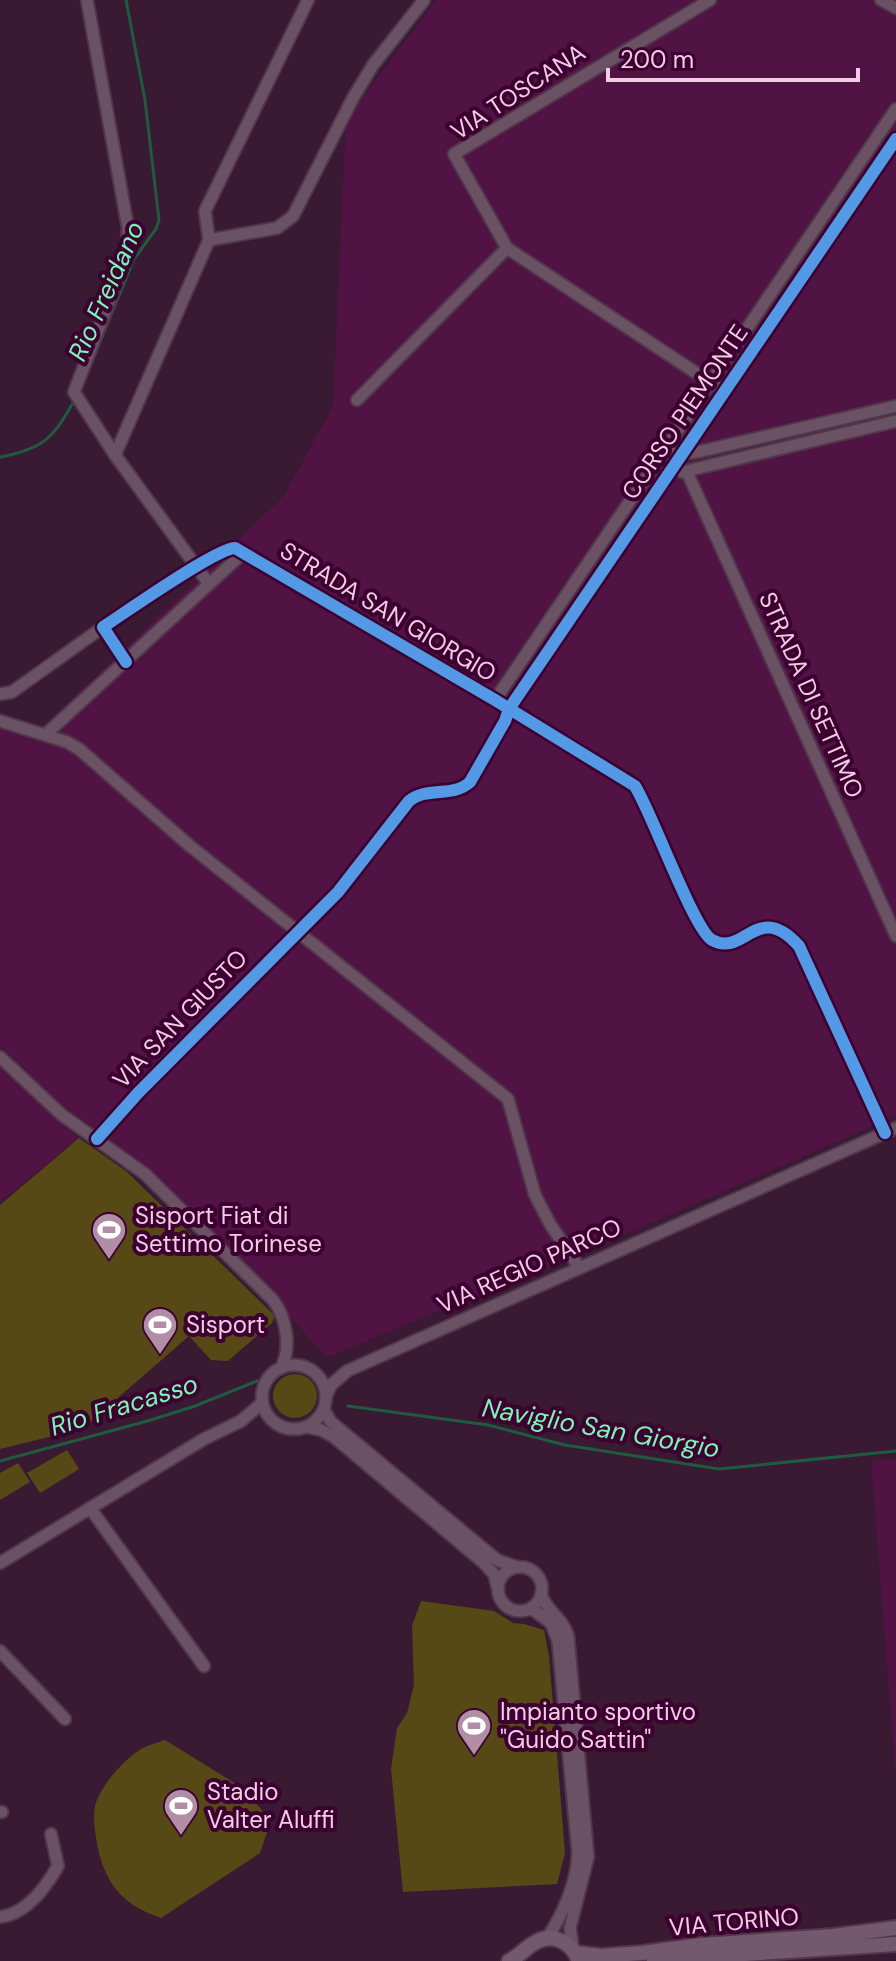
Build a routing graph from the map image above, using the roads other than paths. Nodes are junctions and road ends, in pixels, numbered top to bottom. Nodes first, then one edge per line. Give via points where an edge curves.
1 (87, 0) edge
2 (308, 0) edge
3 (424, 0) edge
4 (710, 0) edge
5 (881, 0) edge
6 (896, 8) edge
7 (896, 109) edge
8 (896, 139) edge
9 (891, 156) edge
10 (859, 162) junction
11 (874, 171) junction
12 (828, 209) junction
13 (843, 218) junction
14 (209, 240) junction
15 (507, 248) junction
16 (710, 383) junction
17 (725, 392) junction
18 (357, 400) dead end
19 (896, 406) edge
20 (896, 421) edge
21 (784, 432) junction
22 (790, 447) junction
23 (663, 453) junction
24 (683, 454) junction
25 (115, 455) junction
26 (654, 465) junction
27 (672, 471) junction
28 (687, 472) junction
29 (244, 552) junction
30 (197, 567) junction
31 (209, 584) junction
32 (546, 624) junction
33 (103, 627) junction
34 (561, 634) junction
35 (126, 662) junction
36 (0, 694) edge
37 (495, 700) junction
38 (509, 709) junction
39 (0, 721) edge
40 (45, 735) junction
41 (298, 931) junction
42 (896, 936) edge
43 (0, 1057) edge
44 (890, 1130) edge
45 (97, 1139) junction
46 (579, 1267) junction
47 (287, 1346) junction
48 (305, 1366) junction
49 (281, 1368) junction
50 (318, 1375) junction
51 (340, 1375) junction
52 (327, 1394) junction
53 (262, 1403) junction
54 (324, 1410) junction
55 (269, 1418) junction
56 (241, 1421) junction
57 (307, 1427) junction
58 (90, 1508) junction
59 (0, 1563) edge
60 (517, 1567) junction
61 (497, 1586) junction
62 (541, 1594) junction
63 (531, 1608) junction
64 (0, 1651) edge
65 (204, 1666) dead end
66 (65, 1719) dead end
67 (51, 1834) dead end
68 (0, 1917) edge
69 (896, 1928) edge
70 (547, 1938) junction
71 (896, 1944) edge
72 (576, 1954) edge
73 (523, 1957) edge
74 (509, 1961) edge
75 (626, 1961) edge

1 - 25 street via 128,228 120,274 74,392
2 - 14 street via 205,211
3 - 14 street via 373,65 293,216 277,228
4 - 15 street, VIA TOSCANA via 454,154
5 - 6 street
7 - 10 street, CORSO PIEMONTE
8 - 9 street, CORSO PIEMONTE
9 - 11 street, CORSO PIEMONTE
10 - 11 street
10 - 12 street, CORSO PIEMONTE
11 - 13 street, CORSO PIEMONTE
12 - 13 street
12 - 16 street, CORSO PIEMONTE
13 - 17 street, CORSO PIEMONTE
14 - 25 street
15 - 16 street, VIA TOSCANA
15 - 18 street
16 - 17 street, VIA TOSCANA
16 - 23 street, CORSO PIEMONTE
17 - 24 street, CORSO PIEMONTE
19 - 21 street
20 - 22 street
21 - 22 street
21 - 24 street
22 - 28 street
23 - 24 street
23 - 26 street, CORSO PIEMONTE
24 - 27 street, CORSO PIEMONTE
25 - 30 street
26 - 27 street
26 - 32 street, CORSO PIEMONTE
27 - 28 street
27 - 34 street, CORSO PIEMONTE
28 - 42 street, STRADA DI SETTIMO
29 - 30 street via 229,548
29 - 31 street
29 - 37 street, STRADA SAN GIORGIO
30 - 31 street
30 - 33 street
31 - 35 street
32 - 34 street
32 - 37 street, CORSO PIEMONTE
33 - 35 street
33 - 36 street via 12,692
34 - 38 street, CORSO PIEMONTE
35 - 40 street
37 - 38 street, STRADA SAN GIORGIO
38 - 41 street, VIA SAN GIUSTO via 470,782 411,798 338,892
38 - 44 street, STRADA SAN GIORGIO via 635,786 713,941 727,943 768,926 784,930 799,946
39 - 40 street
40 - 41 street via 79,749
41 - 45 street, VIA SAN GIUSTO
41 - 46 street via 508,1099 535,1195
43 - 45 street via 62,1115
44 - 46 street, VIA REGIO PARCO
45 - 47 street via 145,1174 273,1300 283,1319
46 - 51 street, VIA REGIO PARCO
47 - 48 street
47 - 49 street
48 - 49 street
48 - 50 street
49 - 53 street via 266,1382
50 - 51 street, VIA REGIO PARCO
50 - 52 street
51 - 52 street
52 - 54 street
53 - 55 street
53 - 56 street
54 - 57 street
54 - 60 street via 331,1422 497,1560
55 - 56 street
55 - 57 street via 287,1429
56 - 58 street
57 - 61 street via 334,1437 492,1570
58 - 59 street
58 - 65 street
60 - 61 street via 504,1573
60 - 62 street via 538,1576
61 - 63 street via 500,1600 510,1610
62 - 63 street
62 - 72 street via 568,1636 588,1857 570,1928
63 - 70 street via 551,1623 558,1641 578,1853 569,1893
64 - 66 street
67 - 68 street via 58,1866 19,1911
69 - 72 main road, VIA TORINO via 642,1953
70 - 72 main road via 562,1941
70 - 73 main road
71 - 75 main road, VIA TORINO
73 - 74 main road

